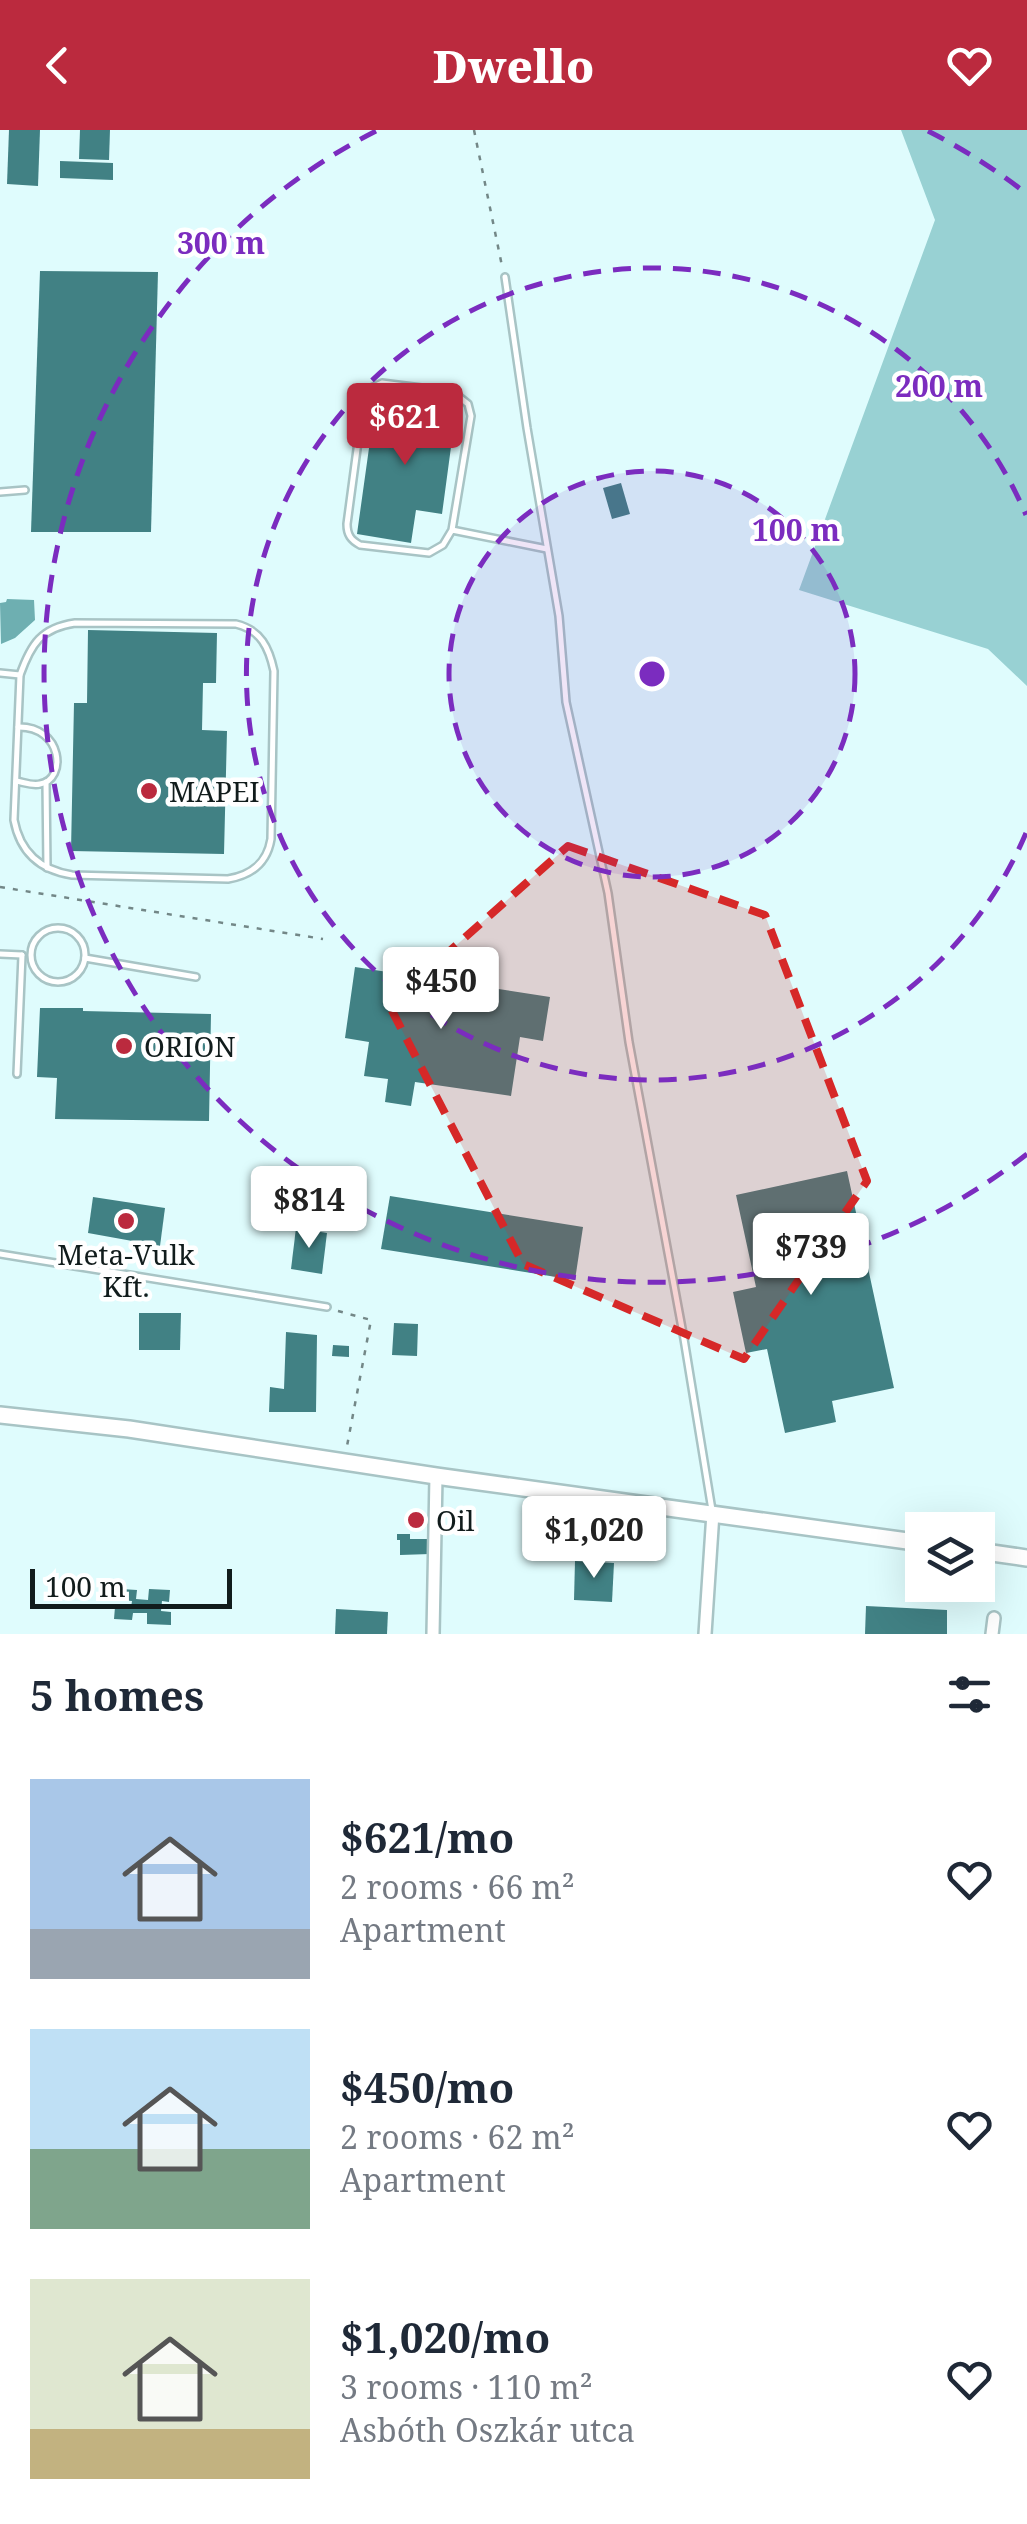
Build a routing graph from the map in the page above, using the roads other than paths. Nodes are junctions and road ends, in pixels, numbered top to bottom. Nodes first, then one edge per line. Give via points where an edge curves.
1 (504, 278) road end
2 (26, 490) dead end
3 (0, 492) edge
4 (452, 530) junction
5 (548, 548) junction
6 (0, 672) edge
7 (20, 675) junction
8 (18, 727) junction
9 (16, 780) junction
10 (46, 782) junction
11 (47, 868) junction
12 (0, 954) edge
13 (22, 956) junction
14 (31, 956) junction
15 (85, 958) junction
16 (196, 978) dead end
17 (17, 1074) dead end
18 (0, 1254) edge
19 (327, 1307) road end
20 (0, 1415) edge
21 (436, 1476) junction
22 (713, 1513) junction
23 (905, 1541) edge
24 (995, 1553) edge
25 (1027, 1558) edge
26 (994, 1618) dead end
27 (433, 1634) edge
28 (705, 1634) edge
29 (992, 1634) edge

1 - 5 lane
2 - 3 lane
4 - 4 lane via 428,552 360,545 349,536 364,397 376,384 454,392 468,404
4 - 5 lane
5 - 22 lane via 566,702 608,894
6 - 7 lane
7 - 8 lane
7 - 11 lane via 45,633 75,623 236,624 264,642 274,671 270,838 258,867 228,879 72,875
8 - 9 lane
8 - 10 lane via 40,731 53,744 56,768
9 - 10 lane
9 - 11 lane via 16,834
10 - 11 lane
12 - 13 lane
13 - 14 lane
13 - 17 lane
14 - 15 lane via 36,972 50,982 75,977
14 - 15 lane via 35,940 57,928 80,938
15 - 16 lane
18 - 19 lane
20 - 21 main road
21 - 22 main road
21 - 27 street
22 - 23 main road
22 - 28 street
24 - 25 main road
26 - 29 street

